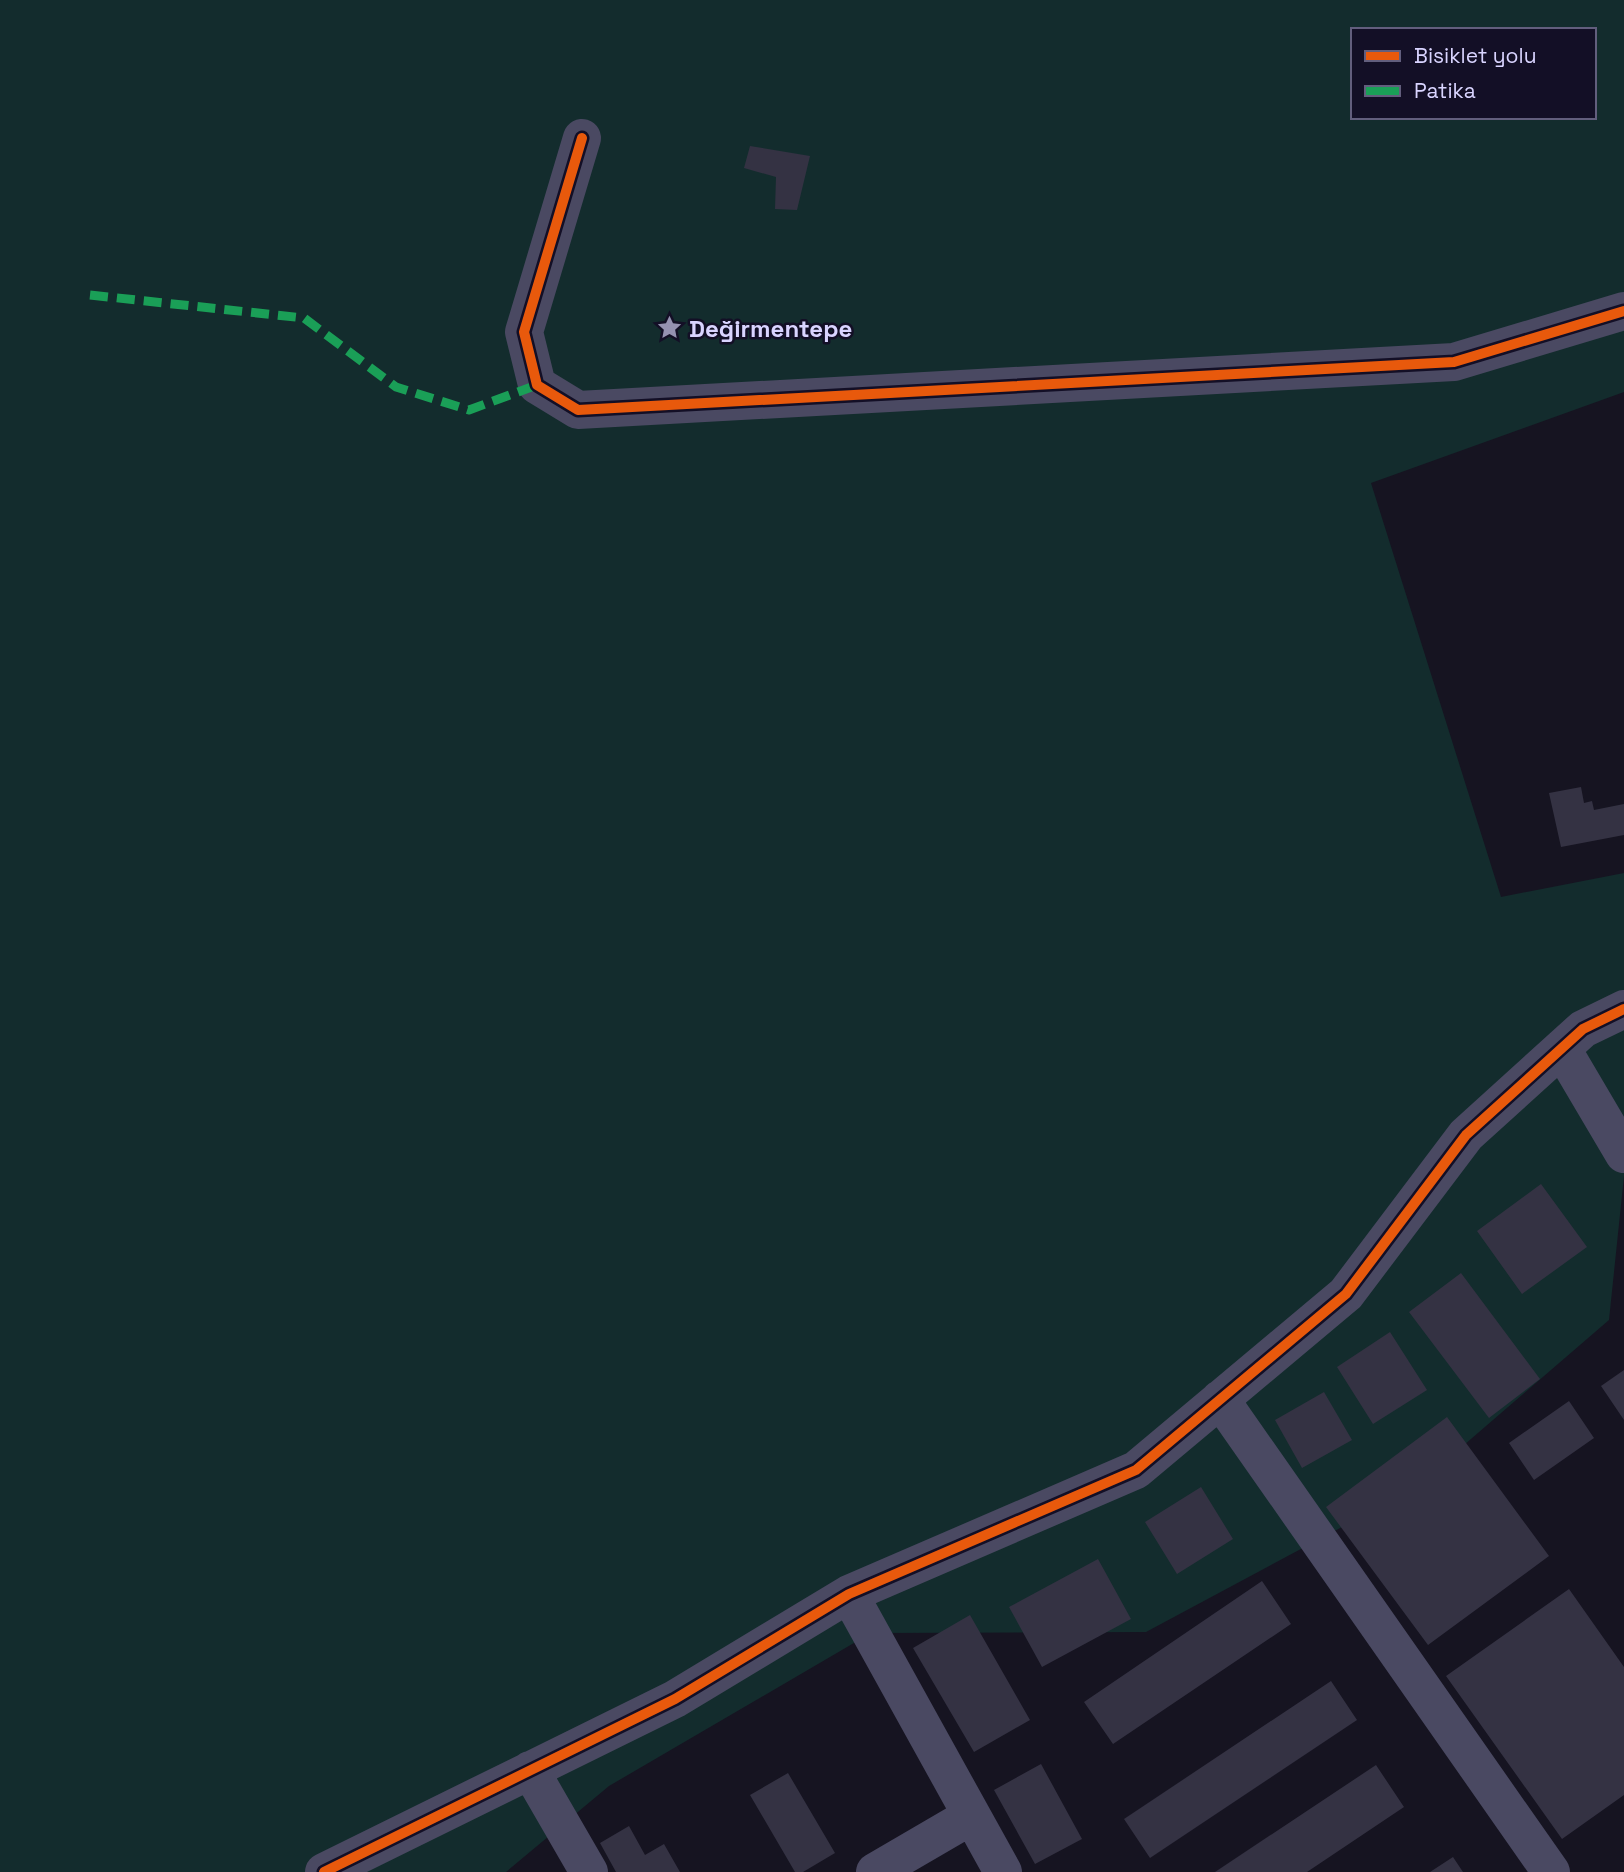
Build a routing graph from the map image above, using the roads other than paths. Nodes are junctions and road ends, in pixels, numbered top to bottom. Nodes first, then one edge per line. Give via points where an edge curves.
1 (582, 138) dead end
2 (1624, 311) edge
3 (1624, 1009) edge
4 (1562, 1049) junction
5 (1624, 1154) edge
6 (1220, 1399) junction
7 (849, 1594) junction
8 (530, 1770) junction
9 (971, 1816) junction
10 (324, 1872) edge
11 (589, 1872) edge
12 (875, 1872) edge
13 (1003, 1872) edge
14 (1551, 1872) edge

1 - 2 street via 524,332 537,385 578,410 1454,362
3 - 4 street via 1583,1029
4 - 5 street
4 - 6 street via 1466,1135 1346,1294
6 - 7 street via 1136,1470
6 - 14 street
7 - 8 street via 675,1699
7 - 9 street
8 - 10 street
8 - 11 street
9 - 12 street
9 - 13 street

